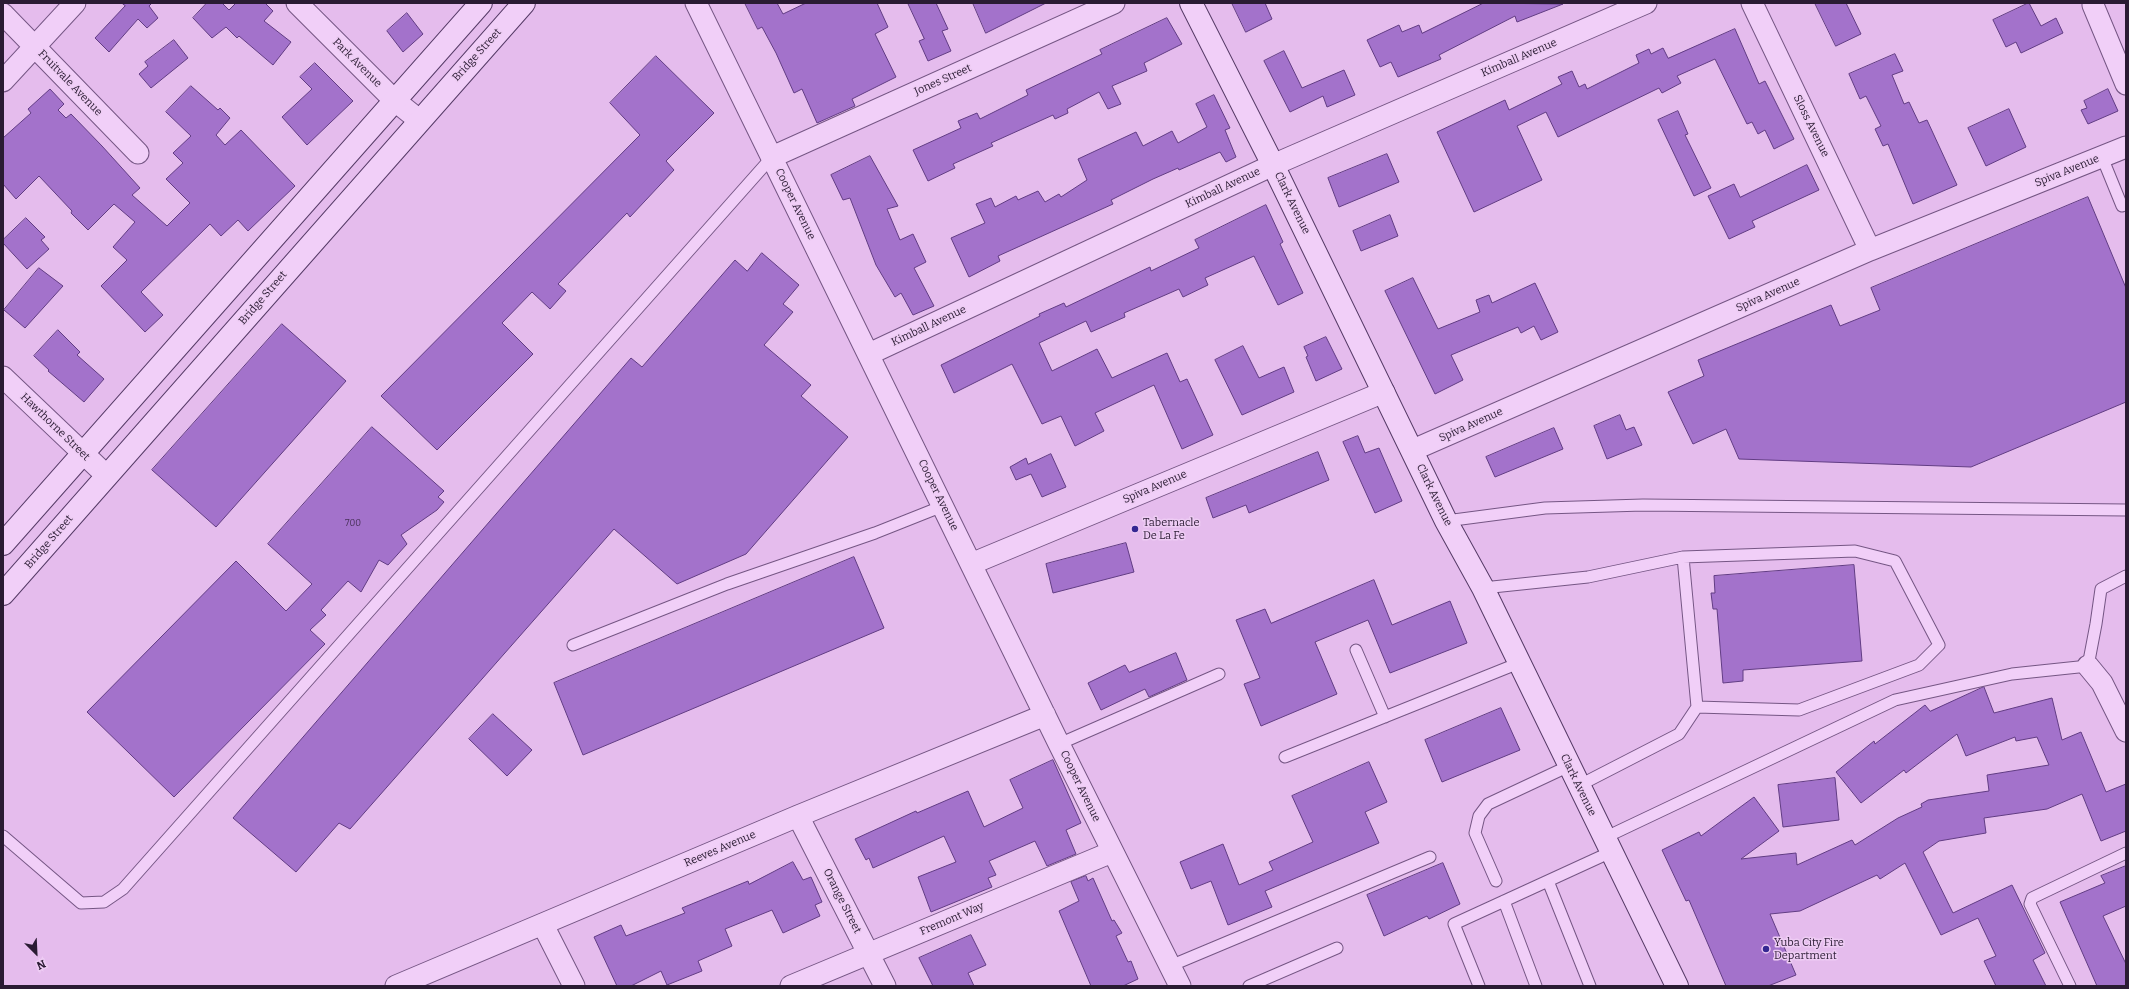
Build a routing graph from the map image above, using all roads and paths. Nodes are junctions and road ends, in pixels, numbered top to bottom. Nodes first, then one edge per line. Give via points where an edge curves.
1 (75, 3) edge
2 (297, 3) edge
3 (481, 3) edge
4 (524, 3) edge
5 (696, 3) edge
6 (1114, 3) edge
7 (1191, 3) edge
8 (1646, 3) edge
9 (1752, 3) edge
10 (2093, 5) dead end
11 (3, 14) edge
12 (35, 47) junction
13 (3, 81) edge
14 (2126, 84) edge
15 (394, 100) junction
16 (419, 120) junction
17 (2126, 147) edge
18 (138, 153) dead end
19 (772, 157) junction
20 (2102, 157) junction
21 (1273, 165) junction
22 (2126, 204) edge
23 (1870, 250) junction
24 (869, 354) junction
25 (3, 377) edge
26 (1384, 392) junction
27 (1413, 450) junction
28 (82, 454) junction
29 (107, 476) junction
30 (943, 506) junction
31 (2126, 510) edge
32 (1446, 521) junction
33 (3, 544) edge
34 (1683, 557) junction
35 (971, 564) junction
36 (2126, 576) edge
37 (1483, 588) junction
38 (3, 594) edge
39 (573, 645) dead end
40 (1356, 650) dead end
41 (1519, 663) junction
42 (2088, 666) junction
43 (1219, 674) dead end
44 (1697, 707) junction
45 (1045, 715) junction
46 (1385, 717) junction
47 (2124, 722) edge
48 (1059, 744) junction
49 (1285, 757) dead end
50 (1568, 766) junction
51 (1578, 786) junction
52 (798, 816) junction
53 (3, 836) edge
54 (1607, 845) junction
55 (1112, 852) junction
56 (2126, 853) edge
57 (1430, 857) dead end
58 (1496, 881) dead end
59 (1548, 881) junction
60 (1504, 901) junction
61 (543, 925) junction
62 (1337, 948) dead end
63 (868, 954) junction
64 (1170, 966) junction
65 (396, 986) edge
66 (574, 986) edge
67 (791, 986) edge
68 (884, 986) edge
69 (1180, 986) edge
70 (1249, 986) edge
71 (1479, 986) edge
72 (1536, 986) edge
73 (1590, 986) edge
74 (1677, 986) edge
75 (2070, 986) edge

1 - 12 street
2 - 15 street, Park Avenue
3 - 15 main road
4 - 16 main road, Bridge Street
5 - 19 street, Cooper Avenue
6 - 19 street, Jones Street
7 - 21 main road, Clark Avenue
8 - 21 street, Kimball Avenue
9 - 23 street, Sloss Avenue
10 - 14 street
11 - 12 street, Fruitvale Avenue
12 - 13 street
12 - 18 street, Fruitvale Avenue
15 - 16 street, Park Avenue
15 - 28 main road
16 - 29 main road, Bridge Street
17 - 20 street, Spiva Avenue
19 - 24 street, Cooper Avenue
19 - 53 lane via 123,889 104,902 81,903
20 - 22 lane via 2122,206
20 - 23 street, Spiva Avenue
21 - 24 street, Kimball Avenue
21 - 26 main road, Clark Avenue
23 - 27 street, Spiva Avenue
24 - 30 street, Cooper Avenue
25 - 28 street, Hawthorne Street
26 - 27 main road, Clark Avenue
26 - 35 street, Spiva Avenue
27 - 32 main road, Clark Avenue
28 - 29 street, Hawthorne Street
28 - 33 main road
29 - 38 main road, Bridge Street
30 - 35 street, Cooper Avenue
30 - 39 lane via 727,584
31 - 32 lane via 1643,505 1546,508
32 - 37 main road, Clark Avenue
34 - 37 lane via 1588,577
34 - 44 lane
34 - 44 lane via 1855,552 1895,561 1939,645 1919,665 1799,710
35 - 45 street, Cooper Avenue
36 - 42 lane via 2101,589
37 - 41 main road, Clark Avenue
40 - 46 lane
41 - 46 lane
41 - 50 main road, Clark Avenue
42 - 47 street via 2102,683
42 - 54 lane via 2012,674 1895,700
43 - 48 lane
44 - 51 lane via 1679,734
45 - 48 street, Cooper Avenue
45 - 52 street, Reeves Avenue
46 - 49 lane
48 - 55 street, Cooper Avenue
50 - 51 main road, Clark Avenue
50 - 58 lane via 1488,804 1479,816 1475,832
51 - 54 main road, Clark Avenue
52 - 61 street, Reeves Avenue
52 - 63 street, Orange Street
54 - 59 lane
54 - 74 main road, Clark Avenue
55 - 63 street, Fremont Way
55 - 64 street, Cooper Avenue
56 - 75 lane via 2030,901
57 - 64 lane
59 - 60 lane
59 - 73 lane
60 - 71 lane via 1454,924
60 - 72 lane
61 - 65 street, Reeves Avenue
61 - 66 street
62 - 70 lane
63 - 67 street, Fremont Way
63 - 68 street, Orange Street
64 - 69 street, Cooper Avenue

